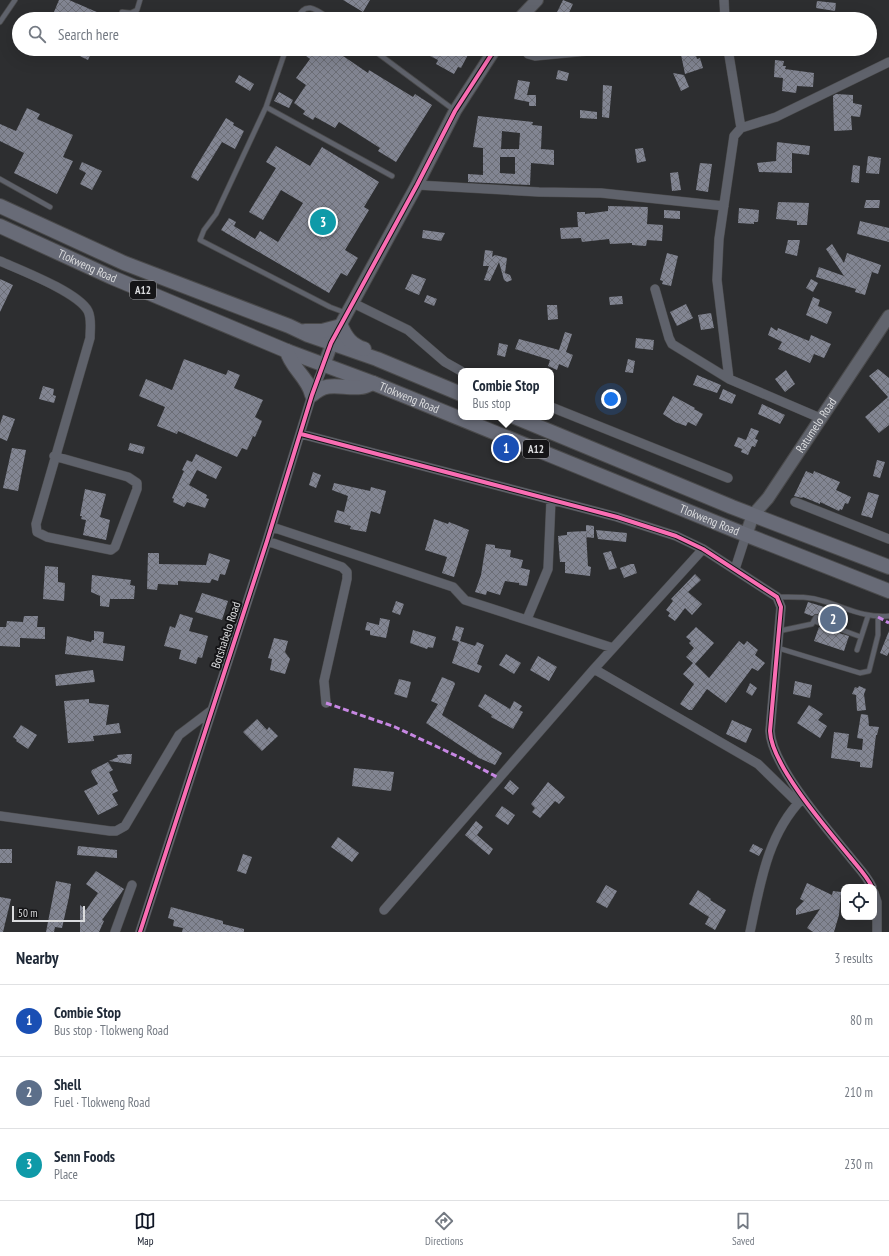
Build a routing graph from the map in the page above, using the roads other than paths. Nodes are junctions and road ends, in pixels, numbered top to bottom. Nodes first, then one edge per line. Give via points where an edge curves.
1 (15, 0) edge
2 (140, 0) edge
3 (537, 0) edge
4 (724, 0) edge
5 (133, 12) edge
6 (299, 12) edge
7 (320, 12) edge
8 (526, 12) edge
9 (725, 12) edge
10 (0, 22) edge
11 (284, 56) edge
12 (381, 56) edge
13 (490, 56) edge
14 (729, 56) edge
15 (889, 62) edge
16 (266, 107) junction
17 (455, 111) junction
18 (741, 128) junction
19 (392, 176) dead end
20 (0, 179) edge
21 (417, 185) junction
22 (0, 206) edge
23 (724, 206) junction
24 (50, 207) dead end
25 (0, 226) edge
26 (0, 260) edge
27 (655, 289) dead end
28 (347, 314) junction
29 (889, 316) edge
30 (289, 326) junction
31 (331, 343) junction
32 (287, 351) junction
33 (377, 359) junction
34 (324, 365) junction
35 (458, 369) edge
36 (729, 379) junction
37 (373, 383) junction
38 (458, 393) edge
39 (312, 395) junction
40 (554, 408) edge
41 (458, 418) edge
42 (820, 418) junction
43 (464, 420) edge
44 (522, 420) edge
45 (301, 434) junction
46 (54, 456) junction
47 (728, 478) dead end
48 (551, 500) junction
49 (795, 502) dead end
50 (753, 515) junction
51 (272, 527) junction
52 (746, 535) junction
53 (889, 539) edge
54 (267, 541) junction
55 (703, 549) junction
56 (889, 568) edge
57 (735, 569) junction
58 (889, 591) edge
59 (777, 596) junction
60 (868, 616) junction
61 (889, 616) edge
62 (878, 617) junction
63 (527, 619) junction
64 (825, 625) dead end
65 (842, 630) dead end
66 (779, 631) junction
67 (861, 637) junction
68 (613, 648) junction
69 (778, 648) junction
70 (857, 650) dead end
71 (594, 669) junction
72 (326, 703) dead end
73 (212, 710) junction
74 (801, 800) junction
75 (0, 816) edge
76 (870, 884) edge
77 (132, 885) dead end
78 (384, 910) dead end
79 (877, 920) edge
80 (115, 932) edge
81 (140, 932) edge
82 (750, 932) edge
83 (877, 932) edge

1 - 10 lane
2 - 5 lane via 137,10
3 - 8 street
4 - 9 street
6 - 7 lane via 306,6
11 - 16 lane
12 - 17 lane
13 - 17 street, Botshabelo Road
14 - 18 street
15 - 18 street via 776,117
16 - 19 lane
16 - 28 lane via 216,214 200,240
17 - 21 street, Botshabelo Road
18 - 23 street via 734,136
20 - 24 lane
21 - 23 street via 600,193
21 - 28 street, Botshabelo Road
22 - 30 main road, Tlokweng Road / A12 via 124,263
23 - 36 street via 717,280
25 - 32 main road, Tlokweng Road / A12 via 111,277
26 - 46 street via 66,292 88,310 90,338
27 - 36 street via 672,344
28 - 30 main road via 308,332
28 - 31 street, Botshabelo Road
28 - 33 main road via 344,333 354,346 368,350
28 - 35 street via 408,330
29 - 42 street, Ratumelo Road
30 - 31 main road, Tlokweng Road / A12
31 - 33 main road, Tlokweng Road / A12
31 - 34 street, Botshabelo Road
32 - 34 main road, Tlokweng Road / A12
32 - 39 main road via 289,360 306,379
33 - 38 main road, Tlokweng Road / A12
34 - 37 main road, Tlokweng Road / A12
34 - 39 street, Botshabelo Road
36 - 42 street
37 - 39 main road via 361,388 325,386
37 - 41 main road, Tlokweng Road / A12
39 - 45 street, Botshabelo Road
40 - 47 street
42 - 50 street, Ratumelo Road via 768,498
43 - 52 main road, Tlokweng Road / A12
44 - 50 main road, Tlokweng Road / A12
45 - 48 street
45 - 51 street, Botshabelo Road
46 - 46 street via 36,524 37,532 47,537 111,550 137,489 137,483 128,477
48 - 55 street via 618,517 676,536
48 - 63 street via 548,569
49 - 53 street
50 - 52 street, Ratumelo Road
50 - 56 main road, Tlokweng Road / A12
51 - 54 street, Botshabelo Road
51 - 63 street via 453,586 465,600
52 - 57 street
52 - 58 main road, Tlokweng Road / A12
54 - 72 street via 342,567 347,572 348,579 324,681
54 - 73 street, Botshabelo Road
55 - 57 street
55 - 68 street
57 - 59 street
59 - 60 lane via 806,597
59 - 66 street via 781,607
60 - 62 lane
60 - 67 lane
61 - 62 lane
62 - 69 lane via 878,635 869,670 860,673
63 - 68 street
64 - 66 lane via 815,619 812,624
65 - 67 lane
66 - 69 street
67 - 70 lane
68 - 71 street
69 - 74 street via 770,737 777,756
71 - 74 street via 758,764
71 - 78 street
73 - 75 street via 179,735 125,826 120,830 110,831
73 - 81 street, Botshabelo Road
74 - 76 street
74 - 82 street via 777,833 762,870
77 - 80 street
79 - 83 street

